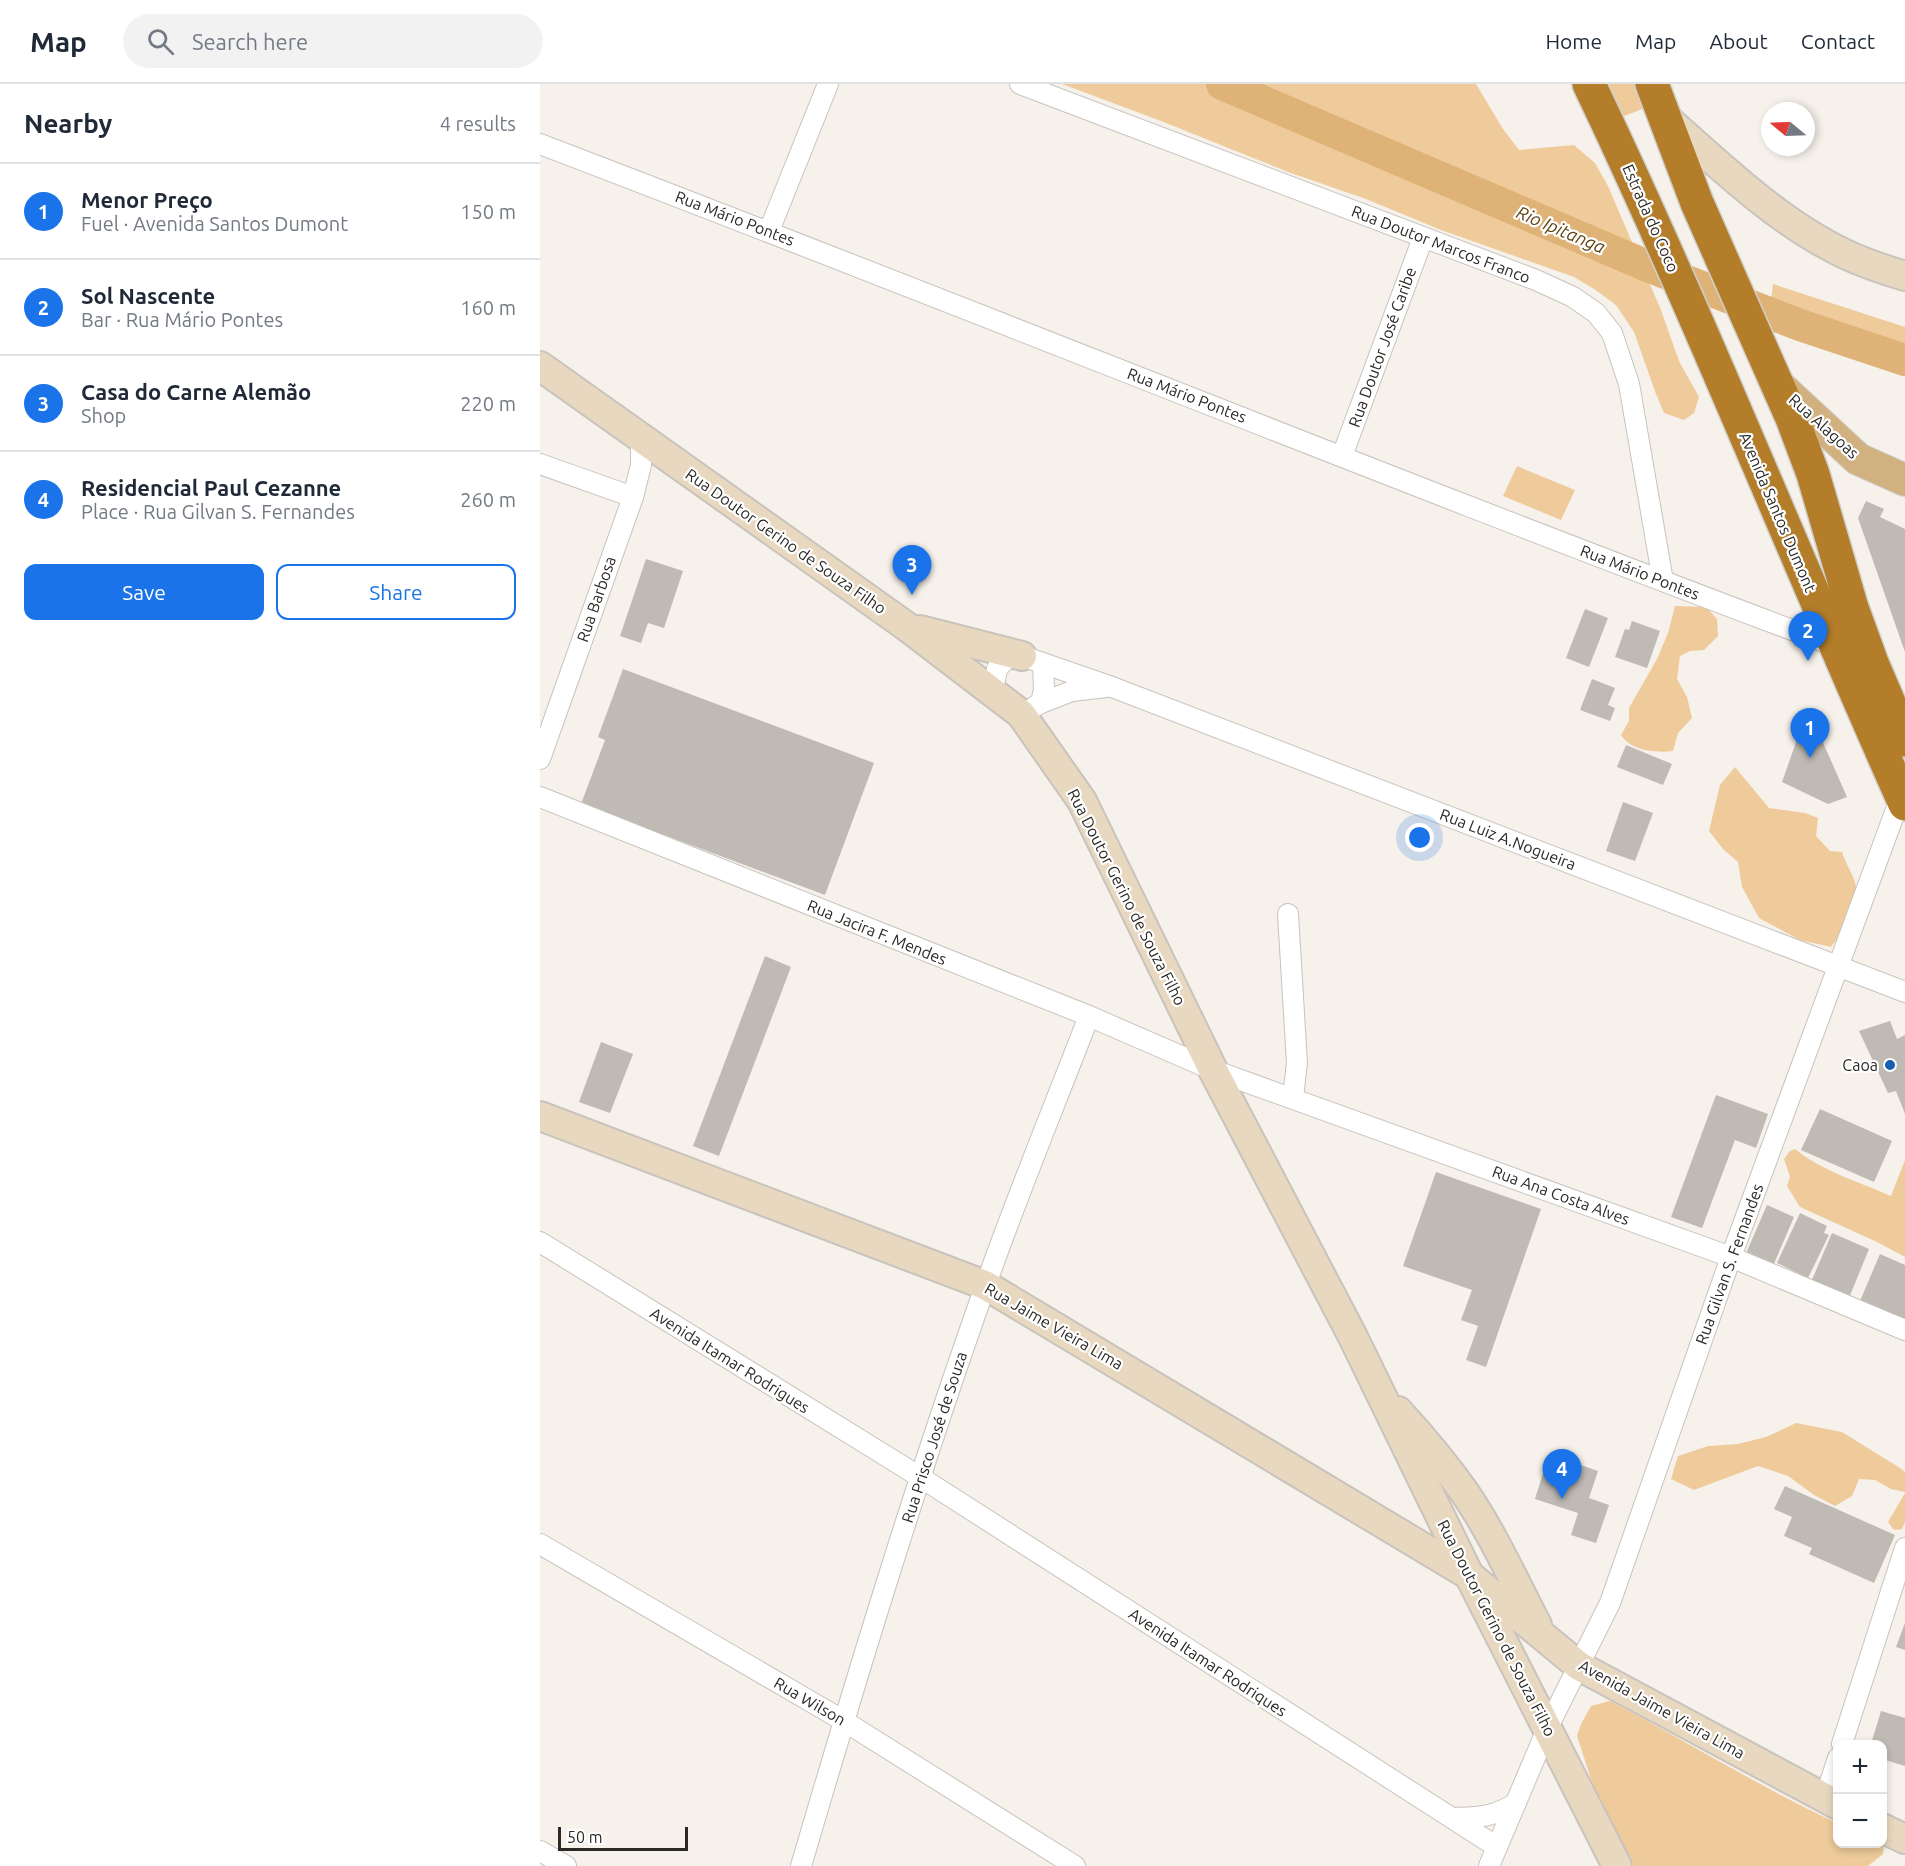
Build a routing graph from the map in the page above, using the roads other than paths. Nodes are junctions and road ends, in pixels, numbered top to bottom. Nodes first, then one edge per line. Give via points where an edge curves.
1 (828, 84) edge
2 (1020, 84) edge
3 (1589, 84) edge
4 (1652, 84) edge
5 (1666, 118) junction
6 (540, 144) edge
7 (769, 231) junction
8 (1423, 238) junction
9 (1905, 276) edge
10 (1709, 352) joint
11 (540, 366) edge
12 (1777, 384) junction
13 (641, 437) junction
14 (1342, 456) junction
15 (540, 464) edge
16 (1905, 480) edge
17 (633, 497) junction
18 (1663, 581) junction
19 (906, 626) junction
20 (1835, 646) junction
21 (1033, 659) junction
22 (1112, 687) junction
23 (993, 691) junction
24 (1031, 709) junction
25 (1905, 740) edge
26 (540, 759) edge
27 (540, 797) edge
28 (1903, 800) edge
29 (1288, 914) dead end
30 (1839, 966) junction
31 (1905, 992) edge
32 (1089, 1016) junction
33 (1213, 1070) junction
34 (1293, 1097) junction
35 (540, 1116) edge
36 (540, 1242) edge
37 (1731, 1257) junction
38 (985, 1285) junction
39 (1905, 1330) edge
40 (1378, 1390) junction
41 (920, 1477) junction
42 (540, 1544) edge
43 (1905, 1548) edge
44 (1469, 1575) junction
45 (1542, 1634) junction
46 (1579, 1666) junction
47 (844, 1721) junction
48 (1548, 1727) junction
49 (1843, 1740) edge
50 (1831, 1802) edge
51 (1515, 1803) junction
52 (1452, 1818) junction
53 (1887, 1830) edge
54 (1905, 1839) edge
55 (1497, 1847) junction
56 (540, 1851) edge
57 (566, 1866) edge
58 (801, 1866) edge
59 (1075, 1866) edge
60 (1488, 1866) edge
61 (1617, 1866) edge

1 - 7 street
2 - 8 street, Rua Doutor Marcos Franco
3 - 10 highway, Estrada do Coco
4 - 5 highway
5 - 9 main road via 1791,222 1844,254
5 - 12 highway, Avenida Santos Dumont via 1698,203
6 - 7 street, Rua Mário Pontes
7 - 14 street, Rua Mário Pontes
8 - 14 street, Rua Doutor José Caribe
8 - 18 street, Rua Doutor Marcos Franco via 1573,297 1596,313 1612,333 1629,384
10 - 20 highway, Avenida Santos Dumont
11 - 13 main road, Rua Doutor Gerino de Souza Filho
12 - 16 main road, Rua Alagoas via 1858,459
12 - 25 highway, Avenida Santos Dumont via 1814,474 1852,608
13 - 17 street, Rua Barbosa via 641,465
13 - 19 main road, Rua Doutor Gerino de Souza Filho
14 - 18 street, Rua Mário Pontes
15 - 17 street
17 - 26 street, Rua Barbosa
18 - 20 street, Rua Mário Pontes
19 - 21 main road
19 - 23 main road, Rua Doutor Gerino de Souza Filho
20 - 28 highway, Avenida Santos Dumont
21 - 22 street, Rua Luiz A.Nogueira
21 - 23 street via 1006,659 997,669
21 - 24 street via 1044,689
22 - 24 street, Rua Luiz A.Nogueira via 1072,691
22 - 30 street, Rua Luiz A.Nogueira
23 - 24 main road, Rua Doutor Gerino de Souza Filho
24 - 33 main road, Rua Doutor Gerino de Souza Filho via 1082,801
27 - 32 street, Rua Jacira F. Mendes
28 - 30 street, Rua Gilvan S. Fernandes
29 - 34 street via 1297,1062
30 - 31 street, Rua Luiz A.Nogueira
30 - 37 street, Rua Gilvan S. Fernandes
32 - 33 street, Rua Jacira F. Mendes
32 - 38 street, Rua Prisco José de Souza
33 - 34 street, Rua Ana Costa Alves
33 - 40 main road, Rua Doutor Gerino de Souza Filho
34 - 37 street, Rua Ana Costa Alves
35 - 38 main road, Rua Jaime Vieira Lima
36 - 41 street, Avenida Itamar Rodrigues
37 - 39 street, Rua Ana Costa Alves
37 - 46 street, Rua Gilvan S. Fernandes via 1610,1603
38 - 41 street, Rua Prisco José de Souza
38 - 44 main road, Rua Jaime Vieira Lima
40 - 44 main road, Rua Doutor Gerino de Souza Filho
40 - 45 main road, Rua Doutor Gerino de Souza Filho via 1432,1448 1466,1495
41 - 47 street, Rua Prisco José de Souza
41 - 52 street, Avenida Itamar Rodriques
42 - 47 street, Rua Wilson
43 - 49 street
44 - 45 main road, Avenida Jaime Vieira Lima
44 - 48 main road, Rua Doutor Gerino de Souza Filho
45 - 46 main road, Avenida Jaime Vieira Lima
46 - 48 street, Rua Gilvan S. Fernandes
46 - 50 main road, Avenida Jaime Vieira Lima
47 - 58 street, Rua Prisco José de Souza
47 - 59 street, Rua Wilson
48 - 51 street, Rua Gilvan S. Fernandes
48 - 61 main road, Rua Doutor Gerino de Souza Filho
51 - 52 street via 1500,1813 1481,1818
51 - 55 street, Rua Gilvan S. Fernandes
52 - 55 street, Avenida Itamar Rodriques
53 - 54 main road
55 - 60 street, Rua Gilvan S. Fernandes
56 - 57 street

